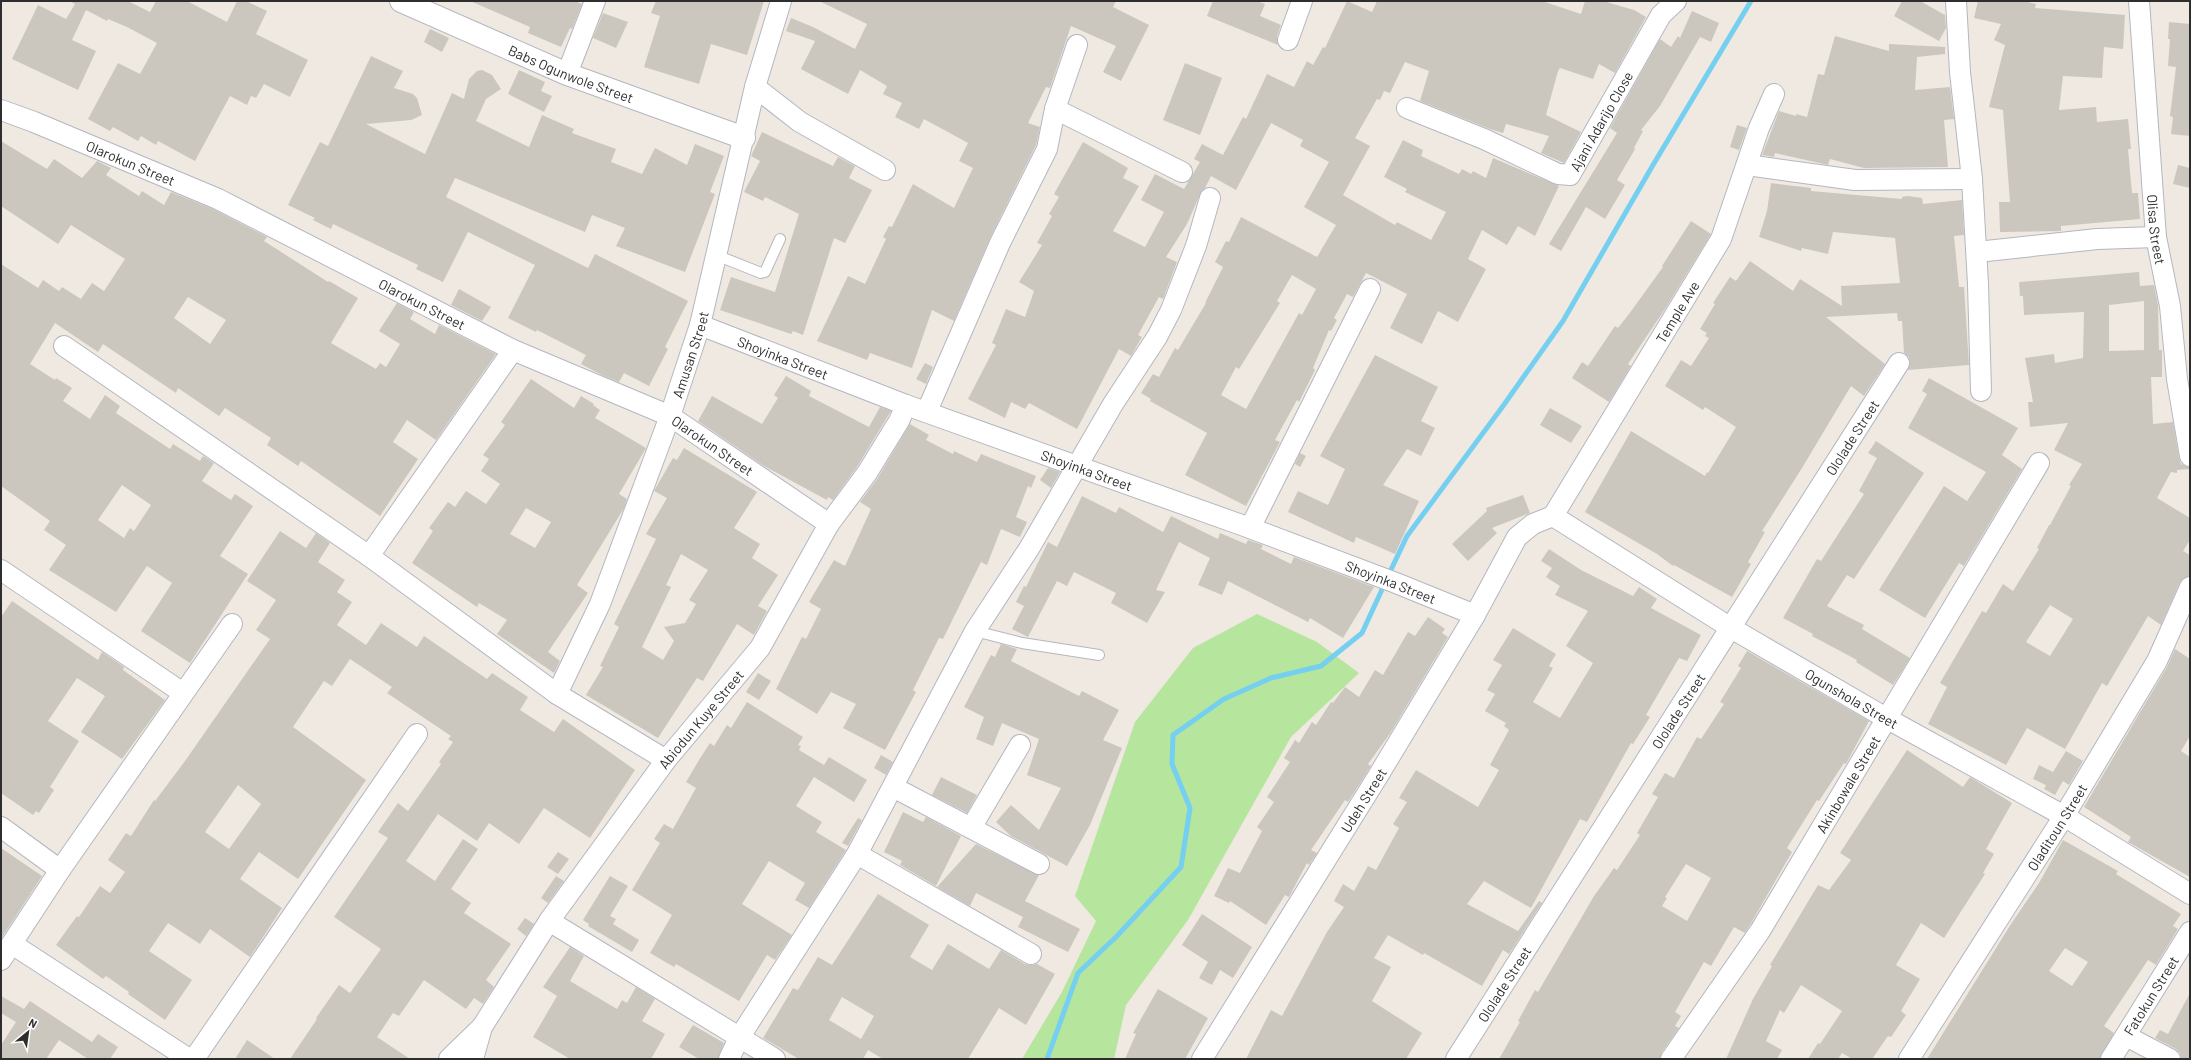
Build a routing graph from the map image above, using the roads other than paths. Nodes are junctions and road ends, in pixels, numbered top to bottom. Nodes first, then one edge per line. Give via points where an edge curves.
1 (401, 1) edge
2 (596, 1) edge
3 (781, 1) edge
4 (1302, 1) edge
5 (1956, 1) edge
6 (2139, 1) edge
7 (1671, 2) edge
8 (1288, 40) dead end
9 (1077, 45) dead end
10 (567, 74) junction
11 (755, 87) junction
12 (1774, 94) dead end
13 (1407, 108) dead end
14 (1055, 109) junction
15 (1, 110) edge
16 (744, 138) junction
17 (1747, 165) junction
18 (885, 170) dead end
19 (1182, 172) dead end
20 (1972, 179) junction
21 (1210, 198) dead end
22 (2156, 237) junction
23 (780, 239) dead end
24 (1977, 252) junction
25 (716, 255) junction
26 (1370, 289) dead end
27 (700, 325) junction
28 (64, 346) dead end
29 (513, 350) junction
30 (1899, 363) dead end
31 (2183, 379) edge
32 (1981, 391) dead end
33 (906, 404) junction
34 (927, 411) junction
35 (670, 416) junction
36 (2190, 456) edge
37 (2039, 463) dead end
38 (1077, 467) junction
39 (1553, 516) junction
40 (829, 524) junction
41 (1250, 528) junction
42 (369, 556) junction
43 (1, 570) edge
44 (2190, 587) edge
45 (1474, 615) junction
46 (232, 624) dead end
47 (1731, 628) junction
48 (975, 631) junction
49 (1100, 654) dead end
50 (183, 693) junction
51 (557, 694) junction
52 (1886, 718) junction
53 (417, 734) dead end
54 (1020, 745) dead end
55 (666, 760) junction
56 (893, 787) junction
57 (2064, 816) junction
58 (1, 827) edge
59 (971, 828) junction
60 (857, 854) junction
61 (1039, 864) dead end
62 (60, 870) junction
63 (2190, 894) edge
64 (550, 921) junction
65 (2190, 932) edge
66 (7, 952) edge
67 (1031, 954) dead end
68 (482, 1026) junction
69 (2126, 1036) junction
70 (740, 1038) junction
71 (456, 1057) edge
72 (189, 1059) edge
73 (194, 1059) edge
74 (473, 1059) edge
75 (728, 1059) edge
76 (775, 1059) edge
77 (1202, 1059) edge
78 (1456, 1059) edge
79 (1671, 1059) edge
80 (1909, 1059) edge
81 (2111, 1059) edge
82 (2170, 1059) edge

1 - 10 street, Babs Ogunwole Street
2 - 10 street
3 - 11 street, Amusan Street
4 - 8 street
5 - 20 street via 1960,72
6 - 22 street, Olisa Street
7 - 13 street, Ajani Adarijo Close via 1661,15 1570,174 1558,174 1484,139
9 - 14 street
10 - 16 street, Babs Ogunwole Street
11 - 16 street, Amusan Street
11 - 18 street via 800,122
12 - 17 street, Temple Ave
14 - 19 street
14 - 34 street via 1047,149 1000,243
15 - 29 street, Olarokun Street via 218,199
16 - 25 street, Amusan Street
17 - 20 street via 1855,180
17 - 39 street, Temple Ave via 1722,238
20 - 24 street
21 - 38 street via 1196,246 1172,310
22 - 24 street via 2097,239
22 - 31 street, Olisa Street
23 - 25 lane via 768,268 761,273
24 - 32 street
25 - 27 street, Amusan Street
26 - 41 street
27 - 33 street, Shoyinka Street
27 - 35 street, Amusan Street
28 - 42 street
29 - 35 street, Olarokun Street
29 - 42 street
30 - 47 street, Ololade Street
31 - 36 street, Olisa Street
33 - 34 street, Shoyinka Street
33 - 40 street, Abiodun Kuye Street via 899,421 867,473
34 - 38 street, Shoyinka Street
35 - 40 street, Olarokun Street
35 - 51 street, Amusan Street via 600,604
37 - 52 street, Akinbowale Street
38 - 41 street, Shoyinka Street
38 - 48 street via 1030,547
39 - 45 street, Udeh Street via 1533,524 1517,537
39 - 47 street, Ogunshola Street
40 - 55 street, Abiodun Kuye Street via 760,648
41 - 45 street, Shoyinka Street via 1396,582
42 - 51 street
43 - 50 street
44 - 57 street, Oladitoun Street via 2156,661
45 - 77 street, Udeh Street via 1378,776
46 - 50 street
47 - 52 street, Ogunshola Street
47 - 78 street, Ololade Street
48 - 49 lane via 1022,643
48 - 56 street
50 - 62 street
51 - 55 street
52 - 57 street, Ogunshola Street
52 - 79 street, Akinbowale Street via 1760,931
53 - 73 street
54 - 59 street
55 - 64 street, Abiodun Kuye Street
56 - 59 street
56 - 60 street
57 - 63 street, Ogunshola Street
57 - 80 street, Oladitoun Street
58 - 62 street
59 - 61 street
60 - 67 street
60 - 70 street
62 - 66 street
64 - 68 street, Abiodun Kuye Street
64 - 70 street
65 - 69 street, Fatokun Street
66 - 72 street
68 - 71 street, Abiodun Kuye Street
68 - 74 street, Abiodun Kuye Street
69 - 81 street, Fatokun Street
69 - 82 street
70 - 75 street
70 - 76 street

